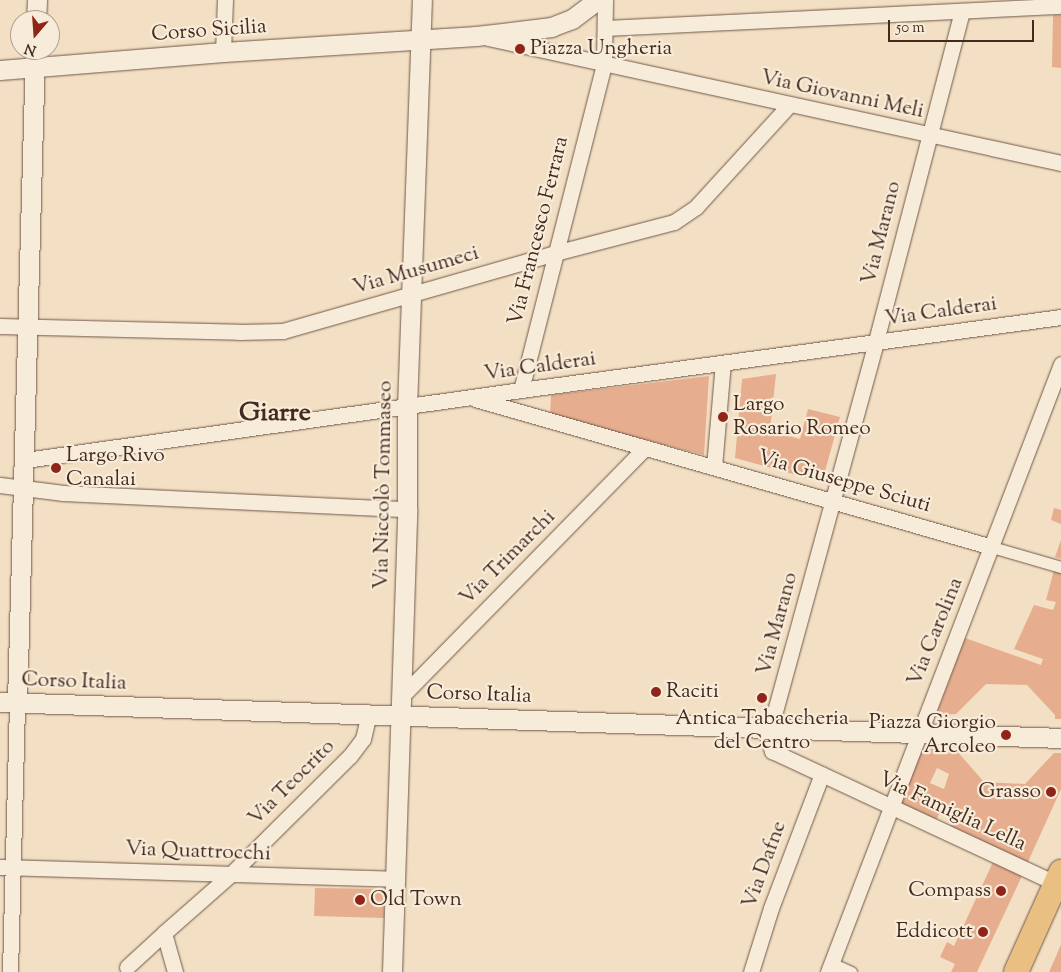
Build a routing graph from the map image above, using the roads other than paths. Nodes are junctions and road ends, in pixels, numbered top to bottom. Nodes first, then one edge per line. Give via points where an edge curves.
1 (225, 0) edge
2 (422, 0) edge
3 (597, 0) edge
4 (605, 0) edge
5 (1061, 6) edge
6 (962, 11) junction
7 (605, 28) junction
8 (476, 36) junction
9 (421, 40) junction
10 (223, 52) junction
11 (60, 58) edge
12 (32, 60) edge
13 (35, 60) edge
14 (609, 65) junction
15 (0, 70) edge
16 (789, 105) junction
17 (929, 136) junction
18 (1061, 163) edge
19 (555, 253) junction
20 (412, 295) junction
21 (1061, 317) edge
22 (0, 326) edge
23 (29, 327) junction
24 (876, 342) junction
25 (723, 363) junction
26 (1061, 364) edge
27 (520, 390) junction
28 (471, 398) junction
29 (408, 408) junction
30 (645, 448) junction
31 (24, 460) junction
32 (714, 468) junction
33 (0, 485) edge
34 (23, 486) junction
35 (832, 500) junction
36 (407, 509) junction
37 (992, 547) junction
38 (1061, 567) edge
39 (8, 702) edge
40 (400, 706) junction
41 (369, 713) junction
42 (773, 726) junction
43 (919, 732) junction
44 (1058, 738) edge
45 (822, 774) junction
46 (891, 808) junction
47 (6, 867) edge
48 (230, 875) junction
49 (395, 879) junction
50 (1059, 881) edge
51 (164, 933) junction
52 (829, 968) edge
53 (125, 970) edge
54 (10, 972) edge
55 (175, 972) edge
56 (392, 972) edge
57 (751, 972) edge
58 (851, 972) edge
59 (1016, 972) edge

1 - 10 street
2 - 9 street, Via Niccolò Tommaseo
3 - 8 street, Corso Sicilia via 572,19 551,27
4 - 7 street, Via Francesco Ferrara
5 - 6 street
6 - 7 street
6 - 17 street, Via Marano
7 - 14 street, Via Francesco Ferrara
8 - 9 street, Corso Sicilia
8 - 14 street, Via Giovanni Meli
9 - 10 street, Corso Sicilia
9 - 20 street, Via Niccolò Tommaseo
10 - 11 street, Corso Sicilia
12 - 15 street, Corso Sicilia
13 - 23 street
14 - 16 street, Via Giovanni Meli
14 - 19 street, Via Francesco Ferrara via 600,84
16 - 17 street, Via Giovanni Meli
16 - 19 street, Via Musumeci via 696,207 674,222
17 - 18 street, Via Giovanni Meli
17 - 24 street, Via Marano
19 - 20 street, Via Musumeci
19 - 27 street, Via Francesco Ferrara
20 - 23 street, Via Musumeci via 283,331
20 - 29 street, Via Niccolò Tommaseo
21 - 24 street, Via Calderai
22 - 23 street, Via Musumeci
23 - 31 street
24 - 25 street, Via Calderai
24 - 35 street, Via Marano
25 - 27 street, Via Calderai
25 - 32 street
26 - 37 street, Via Carolina
27 - 28 street, Via Calderai
28 - 29 street, Via Calderai
28 - 30 street, Via Giuseppe Sciuti
29 - 31 street, Via Calderai
29 - 36 street, Via Niccolò Tommaseo
30 - 32 street, Via Giuseppe Sciuti
30 - 40 street, Via Trimarchi
31 - 34 street
32 - 35 street, Via Giuseppe Sciuti
33 - 34 street
34 - 36 street via 63,493
34 - 39 street
35 - 37 street, Via Giuseppe Sciuti
35 - 42 street, Via Marano
36 - 40 street, Via Niccolò Tommaseo
37 - 38 street, Via Giuseppe Sciuti
37 - 43 street, Via Carolina
39 - 41 street, Corso Italia
39 - 47 street
40 - 41 street, Corso Italia
40 - 42 street, Corso Italia
40 - 49 street, Via Niccolò Tommaseo
41 - 48 street, Via Teocrito via 363,739 350,756
42 - 43 street, Corso Italia
42 - 45 street, Via Famiglia Lella via 768,738 772,750
43 - 44 street, Corso Italia
43 - 46 street, Via Carolina
45 - 46 street, Via Famiglia Lella
45 - 57 street, Via Dafne via 771,908
46 - 50 street, Via Famiglia Lella
46 - 52 street, Via Carolina
47 - 48 street, Via Quattrocchi
47 - 54 street
48 - 49 street, Via Quattrocchi
48 - 51 street, Via Teocrito
49 - 56 street, Via Niccolò Tommaseo
50 - 59 main road
51 - 53 street, Via Teocrito
51 - 55 street
52 - 58 street

